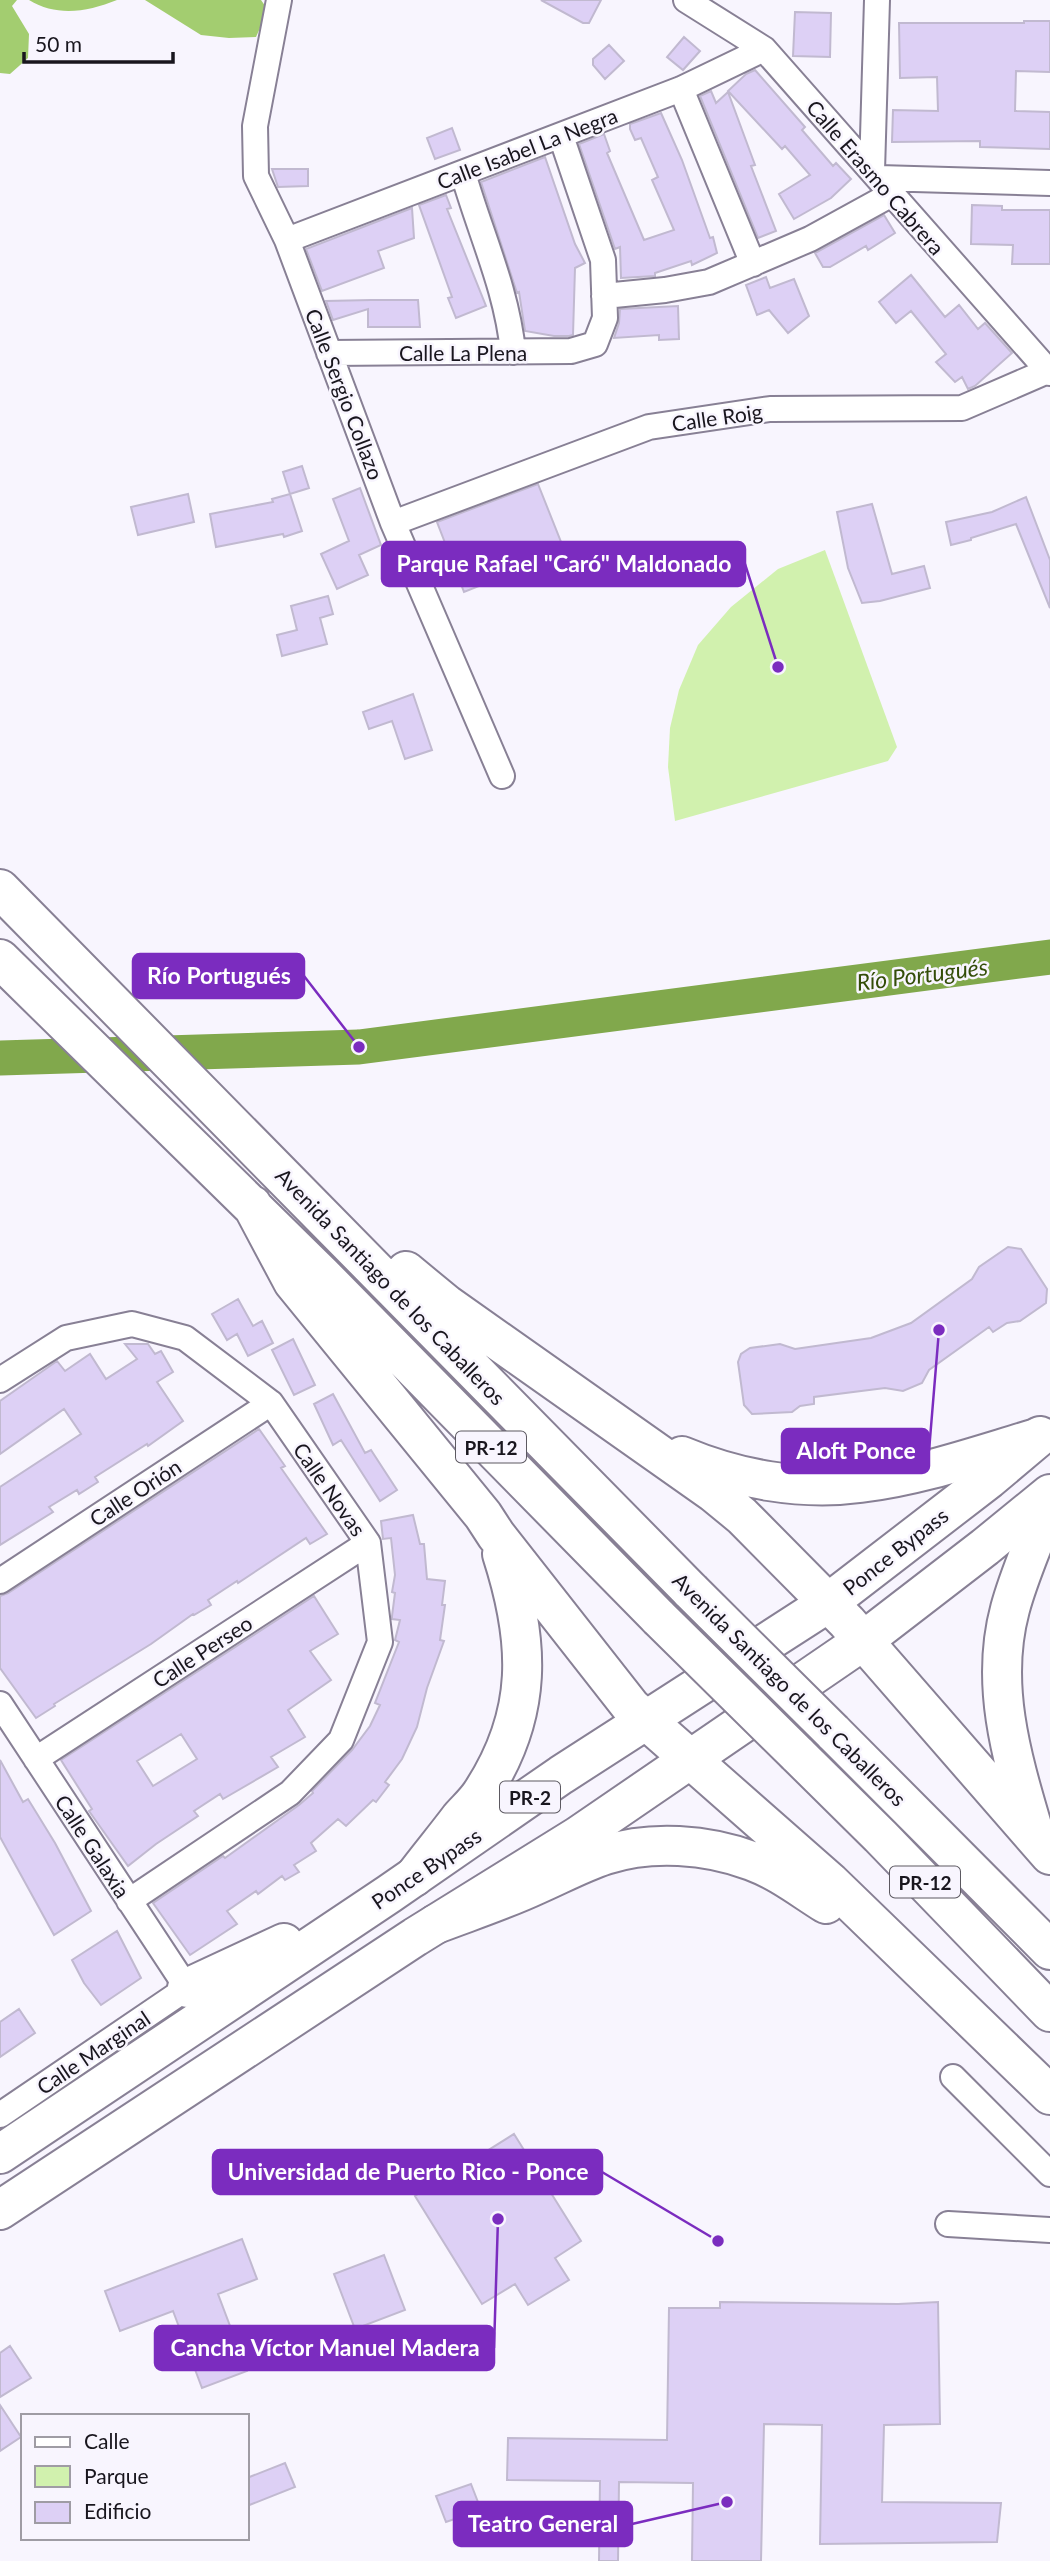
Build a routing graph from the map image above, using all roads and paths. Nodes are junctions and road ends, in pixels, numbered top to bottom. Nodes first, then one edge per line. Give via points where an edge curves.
1 (279, 0) edge
2 (686, 0) edge
3 (877, 0) edge
4 (764, 49) junction
5 (681, 89) junction
6 (561, 136) junction
7 (463, 173) junction
8 (881, 181) junction
9 (1050, 183) edge
10 (287, 240) junction
11 (753, 264) junction
12 (604, 296) junction
13 (513, 352) junction
14 (329, 353) junction
15 (1049, 371) edge
16 (393, 523) junction
17 (502, 776) dead end
18 (0, 889) edge
19 (0, 959) edge
20 (382, 1263) junction
21 (308, 1278) junction
22 (0, 1380) edge
23 (271, 1403) junction
24 (629, 1432) junction
25 (1044, 1433) edge
26 (1050, 1496) edge
27 (496, 1535) junction
28 (368, 1543) junction
29 (0, 1581) edge
30 (828, 1603) junction
31 (863, 1641) junction
32 (0, 1704) edge
33 (646, 1720) junction
34 (36, 1759) junction
35 (691, 1759) junction
36 (1043, 1846) edge
37 (414, 1877) junction
38 (129, 1900) junction
39 (436, 1924) junction
40 (337, 1929) junction
41 (1050, 1950) edge
42 (917, 1965) junction
43 (187, 1988) junction
44 (1050, 2012) edge
45 (953, 2077) dead end
46 (1050, 2095) edge
47 (0, 2115) edge
48 (0, 2154) edge
49 (1050, 2174) edge
50 (0, 2210) edge
51 (948, 2224) dead end
52 (1050, 2230) edge

1 - 10 street, Calle Sergio Collazo via 255,126 256,176
2 - 4 street, Calle Erasmo Cabrera
3 - 8 street
4 - 5 street, Calle Isabel La Negra
4 - 8 street, Calle Erasmo Cabrera
5 - 6 street, Calle Isabel La Negra
5 - 11 street
6 - 7 street, Calle Isabel La Negra
6 - 12 street via 603,261
7 - 10 street, Calle Isabel La Negra
7 - 13 street via 498,274
8 - 9 street
8 - 11 street via 810,239
8 - 15 street, Calle Erasmo Cabrera
10 - 14 street, Calle Sergio Collazo
11 - 12 street via 709,282
12 - 13 street, Calle La Plena via 605,318 595,344 571,351
13 - 14 street, Calle La Plena
14 - 16 street, Calle Sergio Collazo
15 - 16 street, Calle Roig via 962,408 770,410 649,427
16 - 17 street, Calle Sergio Collazo
18 - 20 highway, Avenida Santiago de los Caballeros via 333,1225
19 - 21 highway, Avenida Santiago de los Caballeros via 252,1205
20 - 24 highway
20 - 41 highway, Avenida Santiago de los Caballeros / PR-12, bridge via 691,1591
21 - 27 highway
21 - 44 highway, Avenida Santiago de los Caballeros / PR-12, bridge via 797,1754
22 - 23 street, Calle Novas via 66,1338 132,1324 185,1338
23 - 28 street, Calle Novas
23 - 29 street, Calle Orión
24 - 25 highway via 723,1471 812,1485 860,1483 918,1472
24 - 30 highway via 742,1516
25 - 30 highway, Ponce Bypass / PR-2
26 - 31 highway, PR-2
26 - 36 highway via 1010,1608 1002,1677 1012,1758
27 - 33 highway
27 - 37 highway via 514,1592 523,1645 517,1717 481,1795
28 - 34 street, Calle Perseo
28 - 38 street, Calle Novas via 380,1642 341,1740 290,1793
30 - 31 highway
30 - 33 highway, Ponce Bypass / PR-2
31 - 35 highway, PR-2
31 - 36 highway
32 - 34 street, Calle Galaxia
33 - 35 highway
33 - 37 highway, Ponce Bypass / PR-2
34 - 38 street, Calle Galaxia
35 - 39 highway, PR-2
35 - 42 highway
37 - 40 highway, Ponce Bypass / PR-2
38 - 43 street, Calle Galaxia
39 - 42 highway via 609,1854 689,1846 753,1861 783,1876
39 - 50 highway, PR-2
40 - 43 highway via 267,1949
40 - 48 highway, Ponce Bypass / PR-2
42 - 46 highway
43 - 47 street, Calle Marginal
45 - 49 street
51 - 52 street

